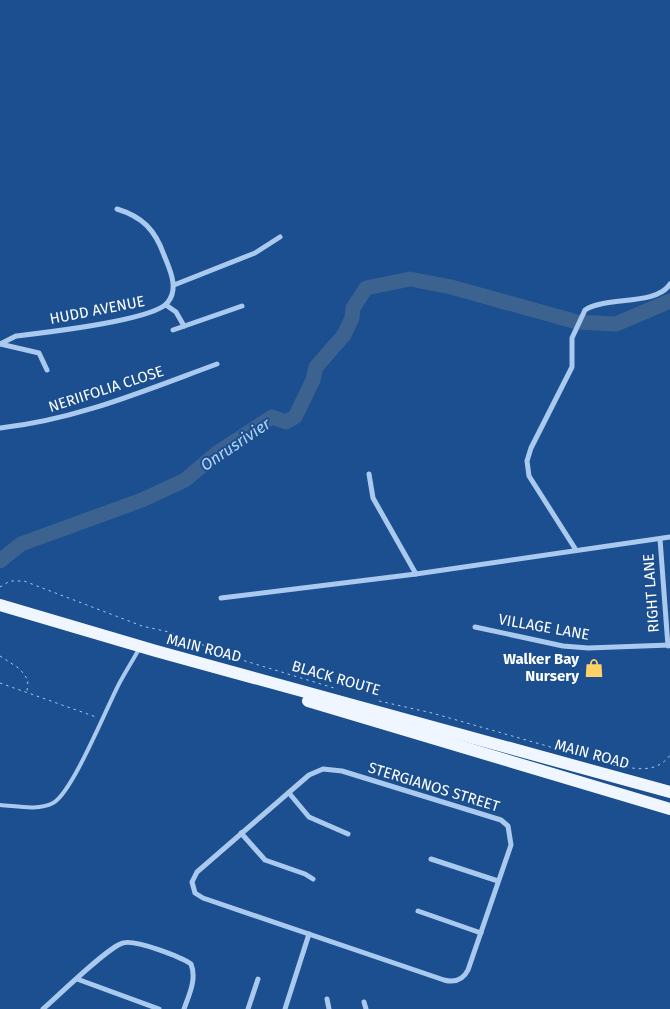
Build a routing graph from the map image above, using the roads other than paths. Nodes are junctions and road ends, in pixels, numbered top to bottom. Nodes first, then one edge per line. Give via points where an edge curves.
1 (117, 209) dead end
2 (280, 237) dead end
3 (670, 284) edge
4 (174, 285) junction
5 (166, 305) junction
6 (242, 306) dead end
7 (184, 326) junction
8 (173, 330) dead end
9 (0, 344) edge
10 (217, 364) dead end
11 (47, 370) dead end
12 (0, 428) edge
13 (369, 474) dead end
14 (670, 537) edge
15 (660, 539) junction
16 (576, 550) junction
17 (416, 574) junction
18 (221, 598) dead end
19 (0, 605) edge
20 (475, 627) dead end
21 (669, 646) edge
22 (141, 647) junction
23 (156, 651) junction
24 (670, 792) edge
25 (289, 793) junction
26 (0, 805) edge
27 (670, 809) edge
28 (241, 834) junction
29 (348, 834) dead end
30 (431, 859) dead end
31 (313, 879) dead end
32 (498, 882) junction
33 (418, 911) dead end
34 (481, 933) junction
35 (310, 934) junction
36 (258, 979) dead end
37 (76, 980) junction
38 (327, 999) dead end
39 (364, 1002) dead end
40 (43, 1009) edge
41 (158, 1009) edge
42 (184, 1009) edge
43 (248, 1009) edge
44 (285, 1009) edge
45 (329, 1009) edge
46 (366, 1009) edge

1 - 4 street via 132,214 150,228 163,251
2 - 4 street via 255,253
3 - 16 street via 655,294 594,305 585,310 572,338 572,367 531,448 526,467 529,476
4 - 5 street, HUDD AVENUE
5 - 7 street via 176,312
5 - 9 street, HUDD AVENUE via 138,316 16,336
6 - 7 street
7 - 8 street
9 - 11 street via 39,354
10 - 12 street, NERIIFOLIA CLOSE via 88,410 30,425
13 - 17 street via 373,498
14 - 15 street
15 - 16 street
15 - 21 street, RIGHT LANE
16 - 17 street
17 - 18 street
19 - 22 main road
20 - 21 street, VILLAGE LANE via 563,646
22 - 23 main road
22 - 26 lane via 62,795 54,802 34,807
23 - 24 main road, MAIN ROAD
23 - 27 main road, MAIN ROAD via 172,661 197,669
25 - 28 street, STERGIANOS STREET
25 - 29 street via 309,817
25 - 32 street, STERGIANOS STREET via 314,772 336,769 501,820 508,826 511,842
28 - 31 street via 265,860
28 - 35 street, STERGIANOS STREET via 194,874 192,885 195,893
30 - 32 street
32 - 34 street, STERGIANOS STREET
33 - 34 street
34 - 35 street, STERGIANOS STREET via 466,974 453,981
35 - 44 street
36 - 43 street
37 - 40 street
37 - 41 street
37 - 42 street via 119,944 140,944 192,964 193,983
38 - 45 street
39 - 46 street

